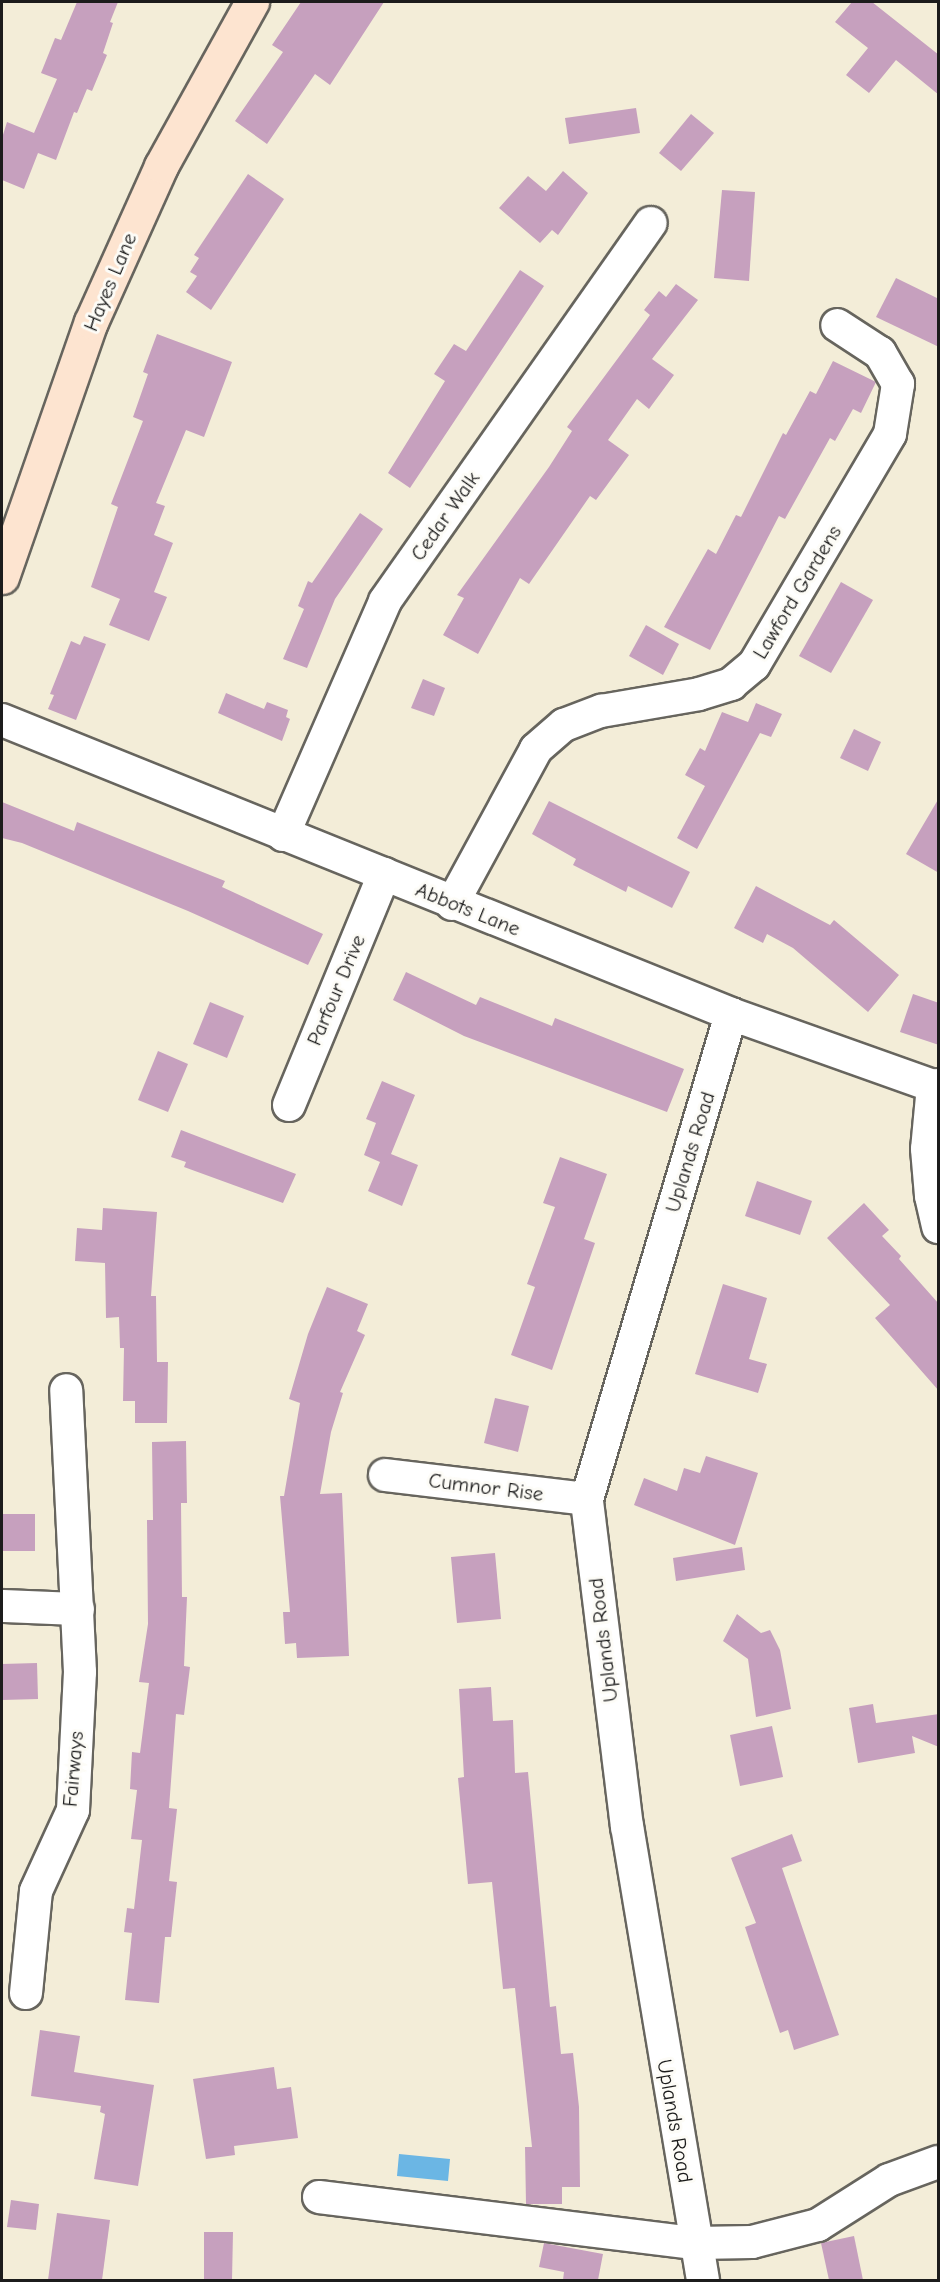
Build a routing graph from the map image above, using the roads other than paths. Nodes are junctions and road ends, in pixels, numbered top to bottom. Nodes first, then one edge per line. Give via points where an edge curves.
1 (252, 2) edge
2 (651, 224) dead end
3 (837, 325) dead end
4 (2, 577) edge
5 (2, 720) edge
6 (283, 835) junction
7 (384, 874) junction
8 (452, 904) junction
9 (731, 1014) junction
10 (936, 1085) edge
11 (289, 1105) dead end
12 (939, 1227) edge
13 (66, 1390) dead end
14 (385, 1476) dead end
15 (587, 1499) junction
16 (2, 1606) edge
17 (78, 1609) junction
18 (26, 1993) dead end
19 (939, 2162) edge
20 (319, 2197) dead end
21 (696, 2243) junction
22 (703, 2280) edge

1 - 4 street, Hayes Lane via 161,166 91,322
2 - 6 street, Cedar Walk via 385,601
3 - 8 street, Lawford Gardens via 880,353 898,384 890,434 754,665 730,684 699,694 601,711 564,725 536,749
5 - 6 street, Abbots Lane
6 - 7 street, Abbots Lane
7 - 8 street, Abbots Lane
7 - 11 street, Parfour Drive
8 - 9 street, Abbots Lane
9 - 10 street, Abbots Lane
9 - 15 street, Uplands Road
10 - 12 street via 927,1149 931,1196
13 - 17 street, Fairways
14 - 15 street, Cumnor Rise
15 - 21 street, Uplands Road via 627,1827
16 - 17 street
17 - 18 street, Fairways via 80,1672 73,1810 36,1891
19 - 21 street via 889,2180 818,2225 752,2242
20 - 21 street
21 - 22 street, Uplands Road

